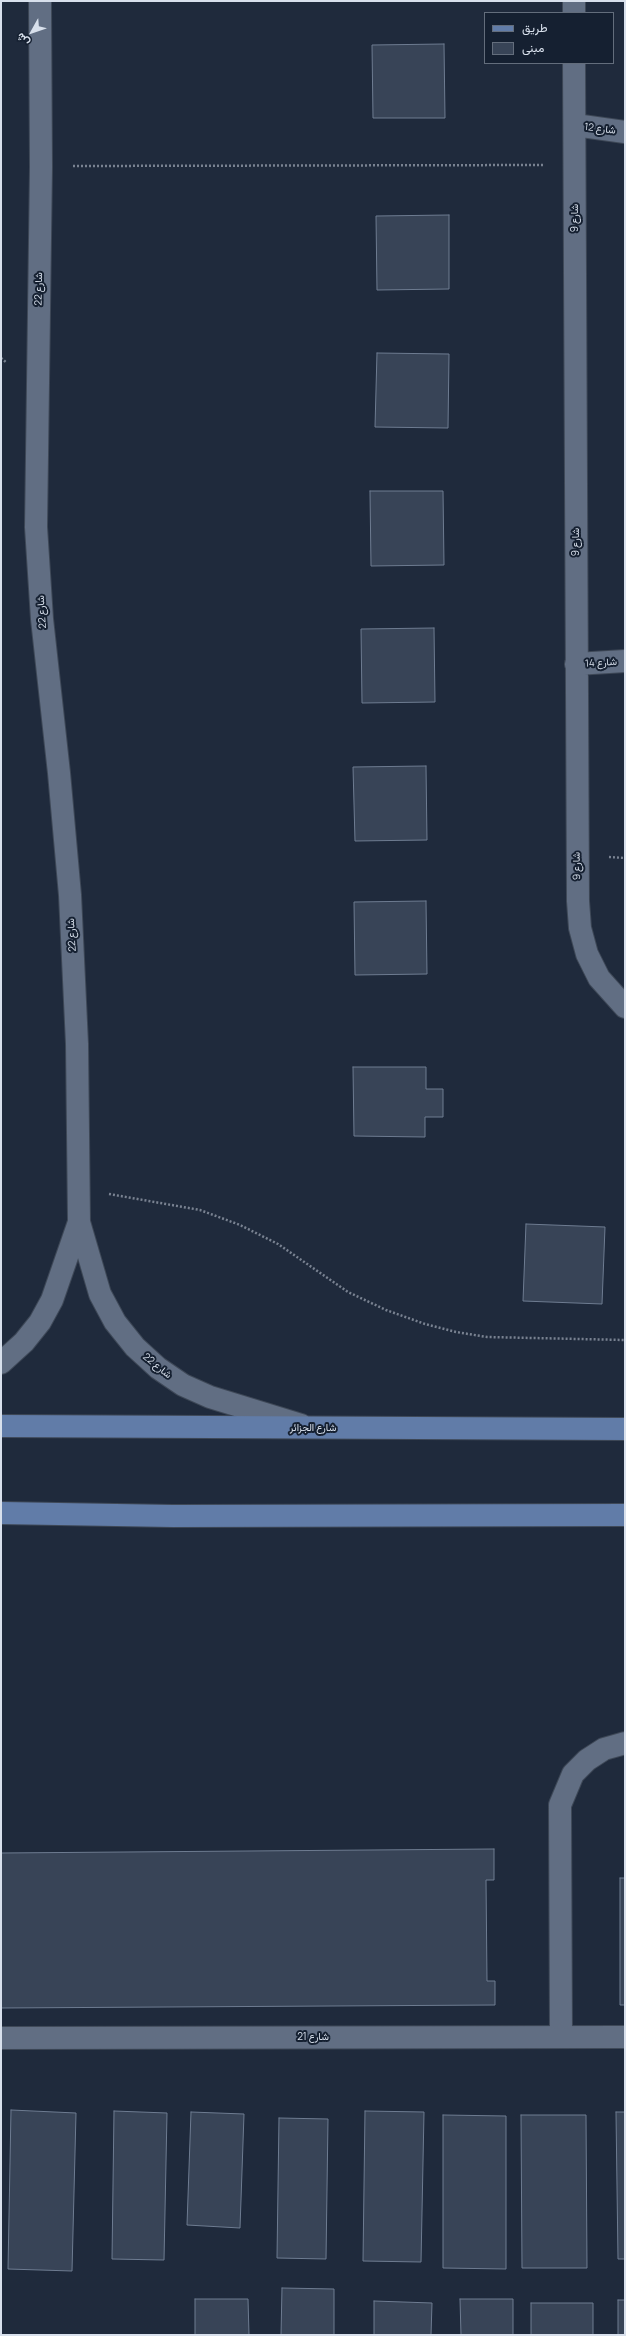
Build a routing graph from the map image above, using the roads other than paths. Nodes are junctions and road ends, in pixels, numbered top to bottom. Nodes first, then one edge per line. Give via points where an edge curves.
1 (40, 1) edge
2 (574, 1) edge
3 (574, 12) edge
4 (574, 64) edge
5 (575, 126) junction
6 (625, 132) edge
7 (625, 661) edge
8 (576, 664) junction
9 (625, 1007) edge
10 (79, 1222) junction
11 (1, 1363) edge
12 (1, 1426) edge
13 (312, 1428) junction
14 (625, 1429) edge
15 (1, 1513) edge
16 (625, 1515) edge
17 (625, 1743) edge
18 (561, 2037) junction
19 (625, 2037) edge
20 (1, 2038) edge

1 - 10 street, شارع 22 via 41,167 36,527 42,619 70,895 77,1044
2 - 3 street
4 - 5 street, شارع 9
5 - 6 street, شارع 12
5 - 8 street, شارع 9
7 - 8 street, شارع 14
8 - 9 street, شارع 9 via 580,928 587,954 599,978
10 - 11 street, شارع 22 via 52,1300 40,1322 24,1342
10 - 13 street, شارع 22 via 100,1294 125,1334 152,1363 183,1385 210,1397
12 - 13 main road, شارع الجزائر
13 - 14 main road, شارع الجزائر
15 - 16 main road via 173,1516
17 - 18 street via 604,1749 587,1760 573,1774 560,1805
18 - 19 street, شارع 21
18 - 20 street, شارع 21

